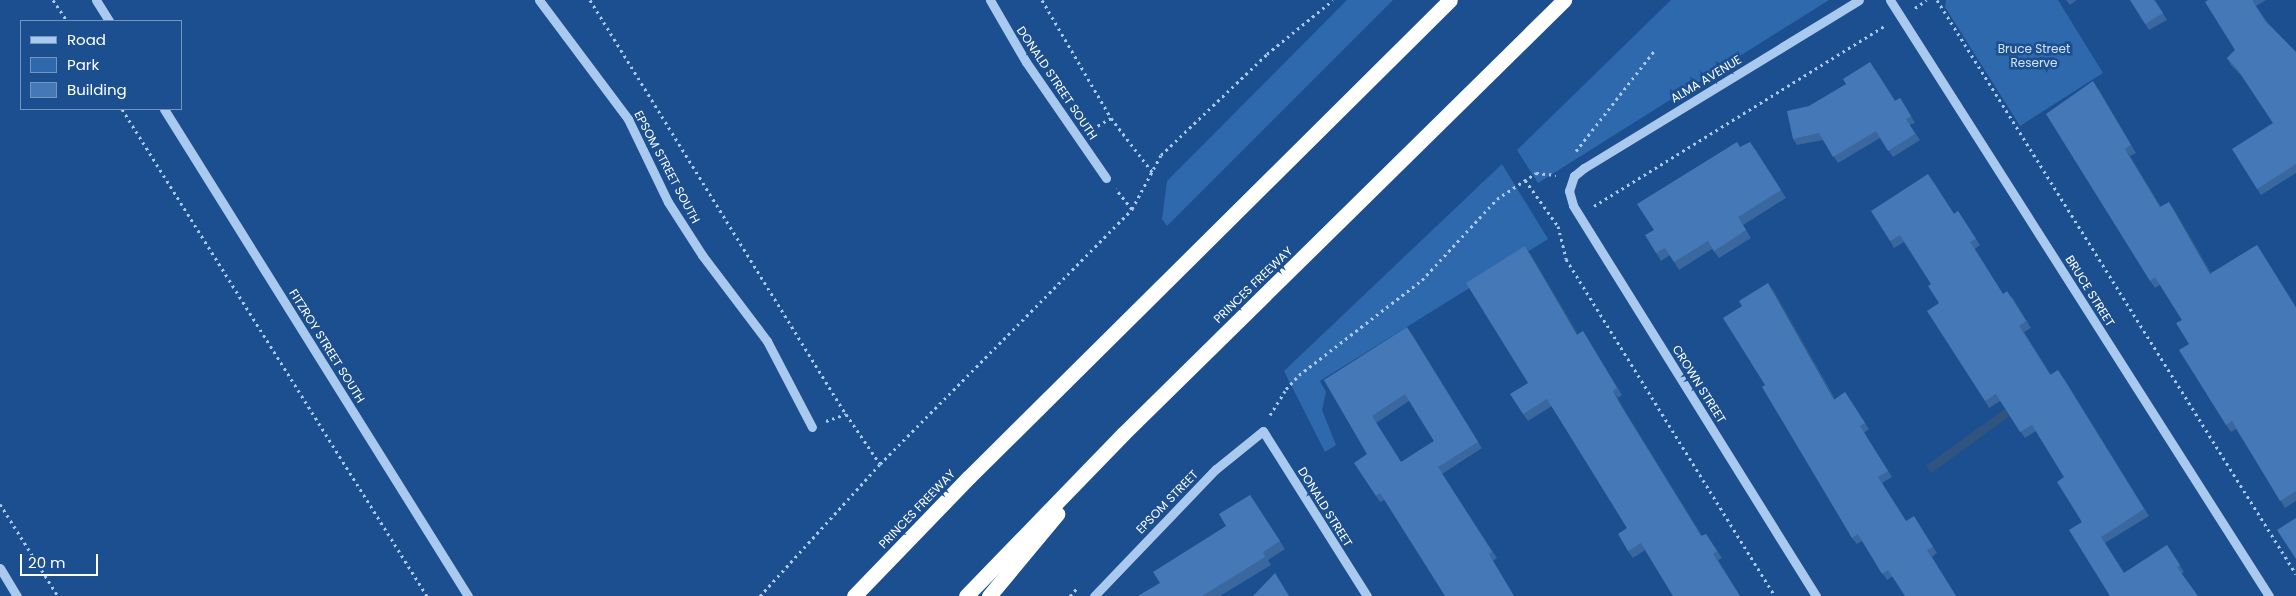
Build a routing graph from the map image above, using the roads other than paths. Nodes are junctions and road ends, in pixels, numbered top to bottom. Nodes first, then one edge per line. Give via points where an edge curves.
1 (96, 0) edge
2 (539, 0) edge
3 (990, 0) edge
4 (1450, 0) edge
5 (1564, 0) edge
6 (1859, 0) edge
7 (1890, 0) edge
8 (109, 20) edge
9 (165, 110) edge
10 (1106, 178) road end
11 (1570, 183) joint
12 (812, 427) road end
13 (1263, 431) joint
14 (1123, 434) junction
15 (0, 568) edge
16 (17, 596) edge
17 (468, 596) edge
18 (854, 596) edge
19 (966, 596) edge
20 (990, 596) edge
21 (1094, 596) edge
22 (1366, 596) edge
23 (1816, 596) edge
24 (2269, 596) edge

1 - 8 street
2 - 12 street, EPSOM STREET SOUTH via 628,119 668,202 702,255 767,341
3 - 10 street, DONALD STREET SOUTH via 1026,62
4 - 18 highway, PRINCES FREEWAY via 968,477
5 - 14 highway, PRINCES FREEWAY
6 - 11 street, ALMA AVENUE via 1584,168
7 - 24 street, BRUCE STREET
9 - 17 street, FITZROY STREET SOUTH
11 - 23 street, CROWN STREET via 1569,191 1578,212
13 - 21 street, EPSOM STREET via 1216,469
13 - 22 street, DONALD STREET
14 - 19 highway, PRINCES FREEWAY
14 - 20 highway
15 - 16 street

